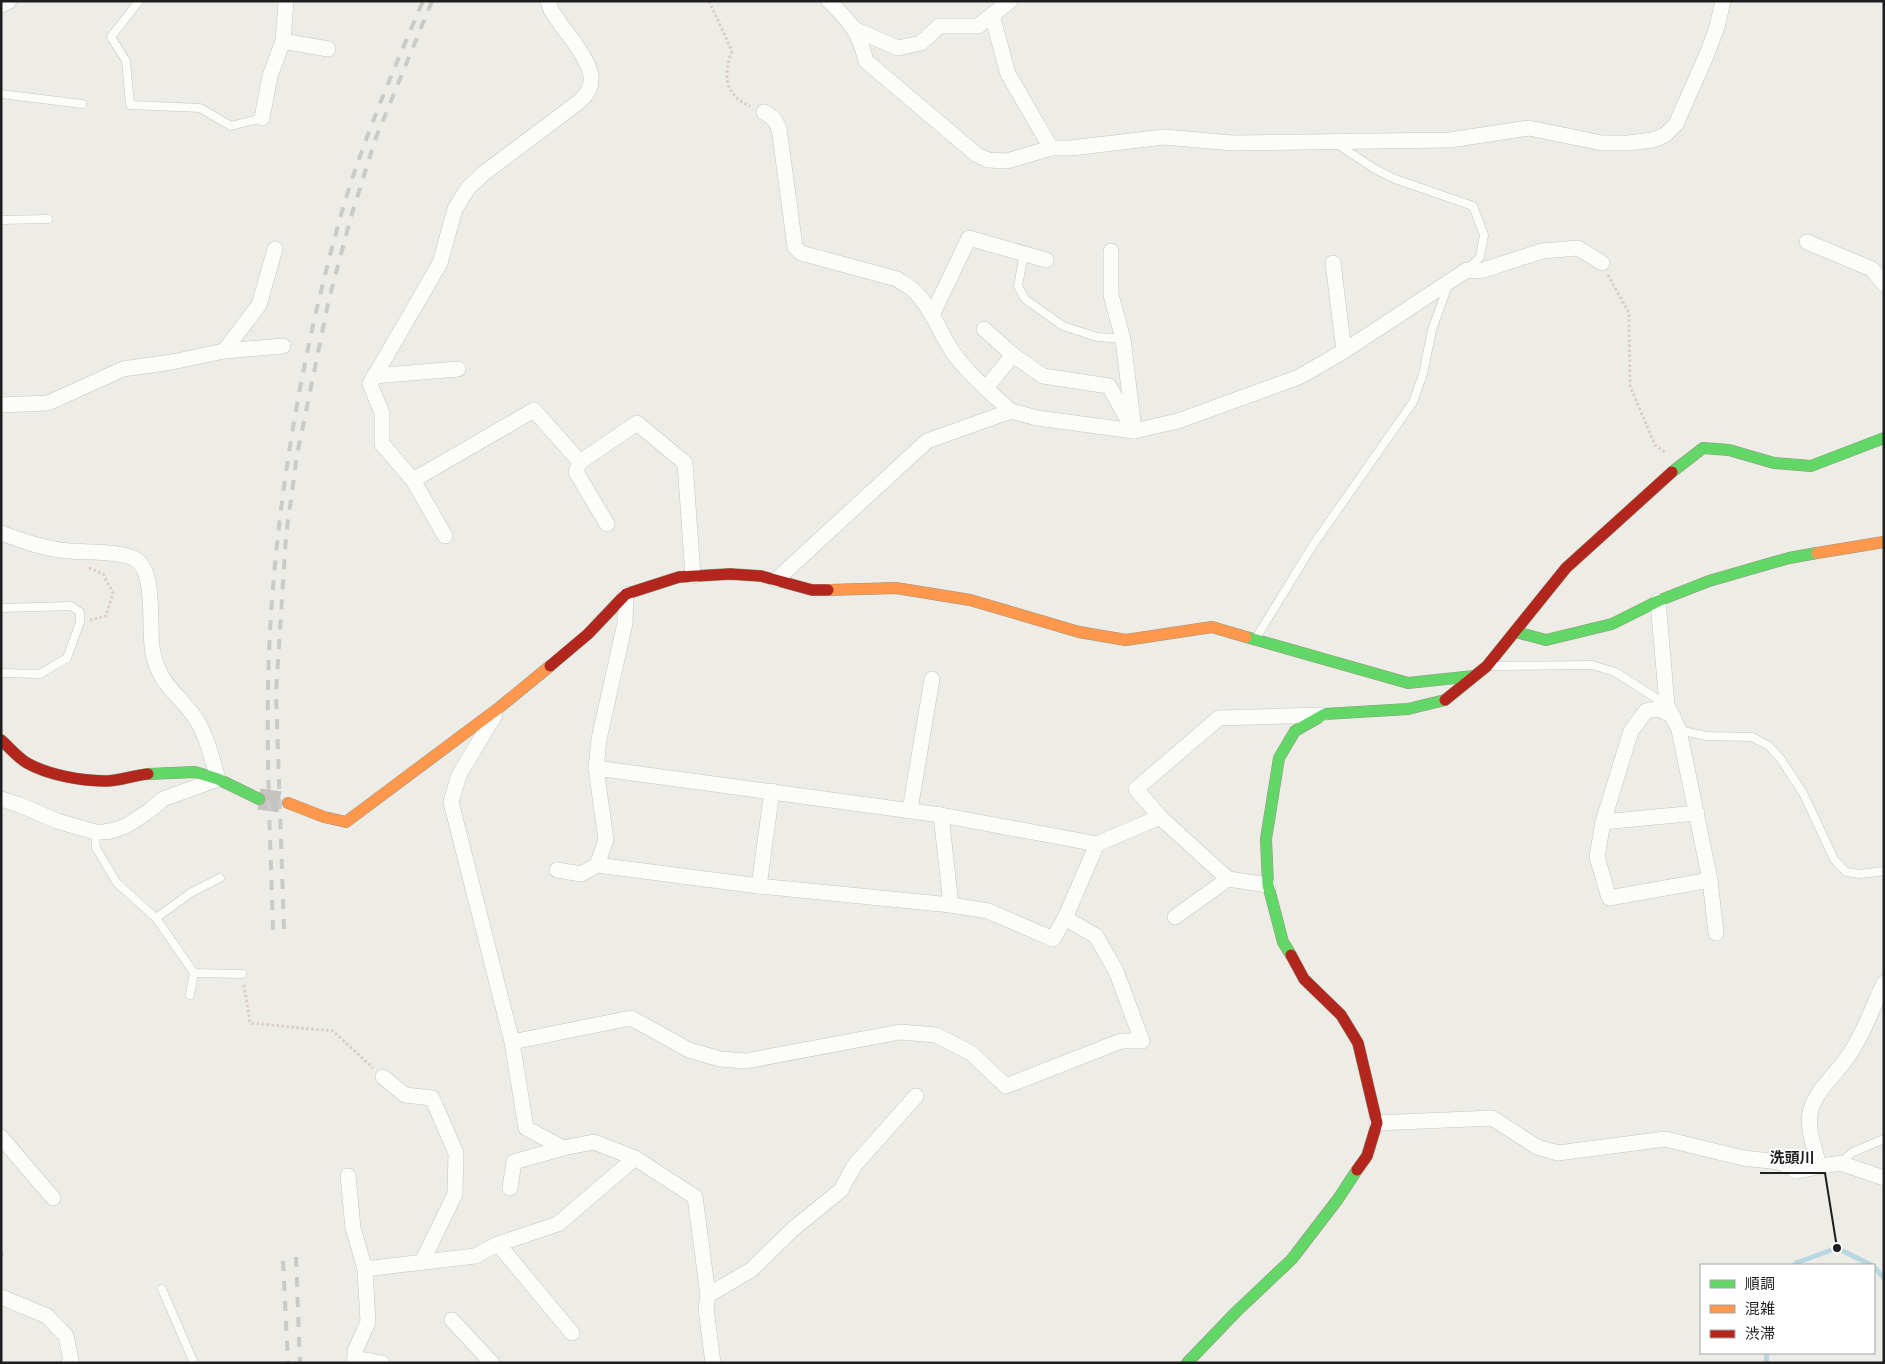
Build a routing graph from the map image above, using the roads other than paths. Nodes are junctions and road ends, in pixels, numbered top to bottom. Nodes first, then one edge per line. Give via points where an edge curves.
1 (9, 1) edge
2 (139, 1) edge
3 (286, 1) edge
4 (548, 1) edge
5 (829, 1) edge
6 (1010, 1) edge
7 (1722, 1) edge
8 (1, 4) edge
9 (992, 15) junction
10 (854, 29) junction
11 (283, 41) junction
12 (328, 48) dead end
13 (1, 94) edge
14 (82, 104) dead end
15 (764, 112) road end
16 (262, 118) joint
17 (1333, 142) junction
18 (1051, 148) junction
19 (48, 219) dead end
20 (1, 220) edge
21 (1807, 242) dead end
22 (275, 249) dead end
23 (1111, 251) dead end
24 (1024, 254) junction
25 (1046, 260) dead end
26 (1602, 263) road end
27 (1333, 264) dead end
28 (1467, 270) junction
29 (1448, 283) junction
30 (1884, 284) edge
31 (932, 315) junction
32 (984, 329) dead end
33 (1123, 339) junction
34 (283, 346) dead end
35 (224, 351) junction
36 (1344, 351) junction
37 (1013, 356) junction
38 (458, 369) dead end
39 (374, 376) junction
40 (986, 388) junction
41 (1, 405) edge
42 (1011, 411) junction
43 (1134, 430) junction
44 (1884, 438) edge
45 (580, 462) junction
46 (413, 480) junction
47 (607, 524) dead end
48 (1, 533) edge
49 (445, 536) dead end
50 (1884, 542) edge
51 (693, 576) junction
52 (776, 580) junction
53 (626, 594) junction
54 (1658, 601) junction
55 (1, 608) edge
56 (1516, 632) junction
57 (1254, 640) junction
58 (1487, 666) junction
59 (1, 673) edge
60 (1474, 676) junction
61 (932, 679) dead end
62 (500, 707) junction
63 (1325, 714) junction
64 (1673, 717) junction
65 (1, 740) edge
66 (596, 768) junction
67 (218, 779) junction
68 (772, 792) junction
69 (1, 799) edge
70 (259, 800) tunnel mouth
71 (288, 802) tunnel mouth
72 (910, 810) junction
73 (1697, 813) junction
74 (941, 814) junction
75 (1160, 817) junction
76 (1604, 822) junction
77 (94, 832) junction
78 (1097, 844) junction
79 (597, 865) junction
80 (557, 870) dead end
81 (1884, 871) edge
82 (220, 878) dead end
83 (1228, 879) junction
84 (1710, 880) junction
85 (1268, 885) junction
86 (759, 886) junction
87 (950, 905) junction
88 (1176, 917) dead end
89 (156, 918) junction
90 (1065, 918) junction
91 (1716, 932) dead end
92 (194, 973) junction
93 (242, 974) road end
94 (1884, 983) edge
95 (190, 995) dead end
96 (512, 1042) junction
97 (383, 1077) road end
98 (916, 1096) dead end
99 (1377, 1123) junction
100 (1, 1137) edge
101 (1884, 1139) edge
102 (563, 1148) junction
103 (635, 1158) junction
104 (1840, 1163) junction
105 (1819, 1166) junction
106 (348, 1176) dead end
107 (1884, 1178) edge
108 (510, 1188) dead end
109 (54, 1198) dead end
110 (498, 1244) junction
111 (422, 1262) junction
112 (366, 1269) junction
113 (162, 1289) dead end
114 (708, 1295) junction
115 (1, 1297) edge
116 (452, 1320) dead end
117 (572, 1333) dead end
118 (355, 1360) edge
119 (69, 1363) edge
120 (194, 1363) edge
121 (382, 1363) edge
122 (492, 1363) edge
123 (713, 1363) edge
124 (1187, 1363) edge

1 - 8 street
2 - 16 lane via 111,36 126,61 130,105 200,108 231,126
3 - 11 street
4 - 39 street via 589,64 590,88 580,101 468,188 456,209 440,263
5 - 10 street
6 - 9 street
7 - 17 street via 1707,54 1676,124 1653,140 1602,143 1530,128 1450,140
9 - 10 street via 978,26 939,26 921,43 898,48
9 - 18 street via 1008,74
10 - 18 street via 862,42 866,61 977,155 988,160 1007,161
11 - 12 street
11 - 16 street via 270,76
13 - 14 lane
15 - 31 street via 774,119 778,128 795,246 801,253 897,278 918,295
17 - 18 street via 1233,143 1164,137
17 - 28 lane via 1395,179 1473,206 1484,234 1480,256
19 - 20 lane
21 - 30 street via 1872,269
22 - 35 street via 259,305
23 - 33 street via 1111,295
24 - 25 street
24 - 31 street via 969,238
24 - 33 lane via 1018,286 1025,299 1063,326 1097,337
26 - 28 street via 1578,248 1542,251 1480,271
27 - 36 street
28 - 29 street
29 - 36 street
29 - 57 lane via 1413,402 1313,544
31 - 40 street via 952,351
32 - 37 street
33 - 43 street
34 - 35 street
35 - 41 street via 123,369 48,402
36 - 43 street via 1299,377 1178,421
37 - 40 street
37 - 43 street via 1043,376 1109,386
38 - 39 street
39 - 46 street via 370,384 382,413 382,444
40 - 42 street
42 - 43 street via 1037,418
42 - 52 street via 927,441
44 - 56 street via 1811,466 1774,463 1729,450 1702,448 1566,568
45 - 46 street via 534,410
45 - 47 street via 576,472
45 - 51 street via 637,423 685,463
46 - 49 street
48 - 67 street via 58,550 122,555 142,565 149,591 152,653 169,689 197,721
50 - 54 street via 1789,558 1709,581
51 - 52 street via 730,574
51 - 53 street via 679,577
52 - 57 street via 812,590 896,588 970,600 1079,632 1126,640 1212,626
53 - 62 street via 588,634
53 - 66 street via 625,623 599,739
54 - 56 street via 1612,624 1546,640
54 - 64 street
55 - 59 lane via 71,606 80,612 80,622 67,658 40,674
56 - 58 street
57 - 60 street via 1408,683
58 - 60 street
58 - 64 lane via 1592,665 1615,672
60 - 63 street via 1447,700 1408,709
61 - 72 street
62 - 71 street via 346,822
62 - 96 street via 459,775 451,802
63 - 75 street via 1219,718 1136,788
63 - 85 street via 1295,731 1279,758 1266,839
64 - 73 street
64 - 76 street via 1658,709 1646,711 1631,731
64 - 81 lane via 1706,736 1752,738 1768,746 1803,793 1834,859 1846,872
65 - 67 street via 37,768 82,780 108,781 136,774 195,772
66 - 68 street
66 - 79 street via 606,840
67 - 70 street
67 - 77 street via 163,799 126,826 111,832
68 - 72 street
68 - 86 street
69 - 77 street
72 - 74 street
73 - 76 street
73 - 84 street
74 - 78 street
74 - 87 street
75 - 78 street
75 - 83 street
76 - 84 street via 1597,857 1609,898
77 - 89 lane via 96,848 117,883
78 - 90 street
79 - 80 street via 581,874
79 - 86 street
82 - 89 lane via 192,892
83 - 85 street
83 - 88 street
84 - 91 street
85 - 99 street via 1283,942 1304,979 1341,1014 1358,1043
86 - 87 street
87 - 90 street via 988,911 1053,938
89 - 92 lane
90 - 96 street via 1096,936 1116,971 1142,1040 1121,1041 1006,1086 970,1053 936,1035 900,1032 746,1061 720,1059 689,1050 631,1018
92 - 93 lane
92 - 95 lane
94 - 105 street via 1860,1037 1822,1087 1810,1112 1810,1130
96 - 102 street via 526,1128
97 - 111 street via 405,1095 432,1098 456,1152 455,1194
98 - 114 street via 854,1166 841,1190 792,1229 751,1270
99 - 105 street via 1492,1118 1537,1147 1558,1153 1665,1139 1743,1158 1780,1162 1797,1171
99 - 124 street via 1367,1156 1292,1259
100 - 109 street
101 - 104 lane via 1853,1152
102 - 103 street via 594,1142
102 - 108 street via 514,1162
103 - 110 street via 558,1224
103 - 114 street via 695,1196
104 - 105 street
104 - 107 street
106 - 112 street via 353,1228
110 - 111 street via 475,1256
110 - 117 street
111 - 112 street
112 - 118 street via 368,1322 355,1351
113 - 120 lane
114 - 123 street via 706,1309
115 - 119 street via 47,1316 66,1336 72,1360
116 - 122 street
118 - 121 street

